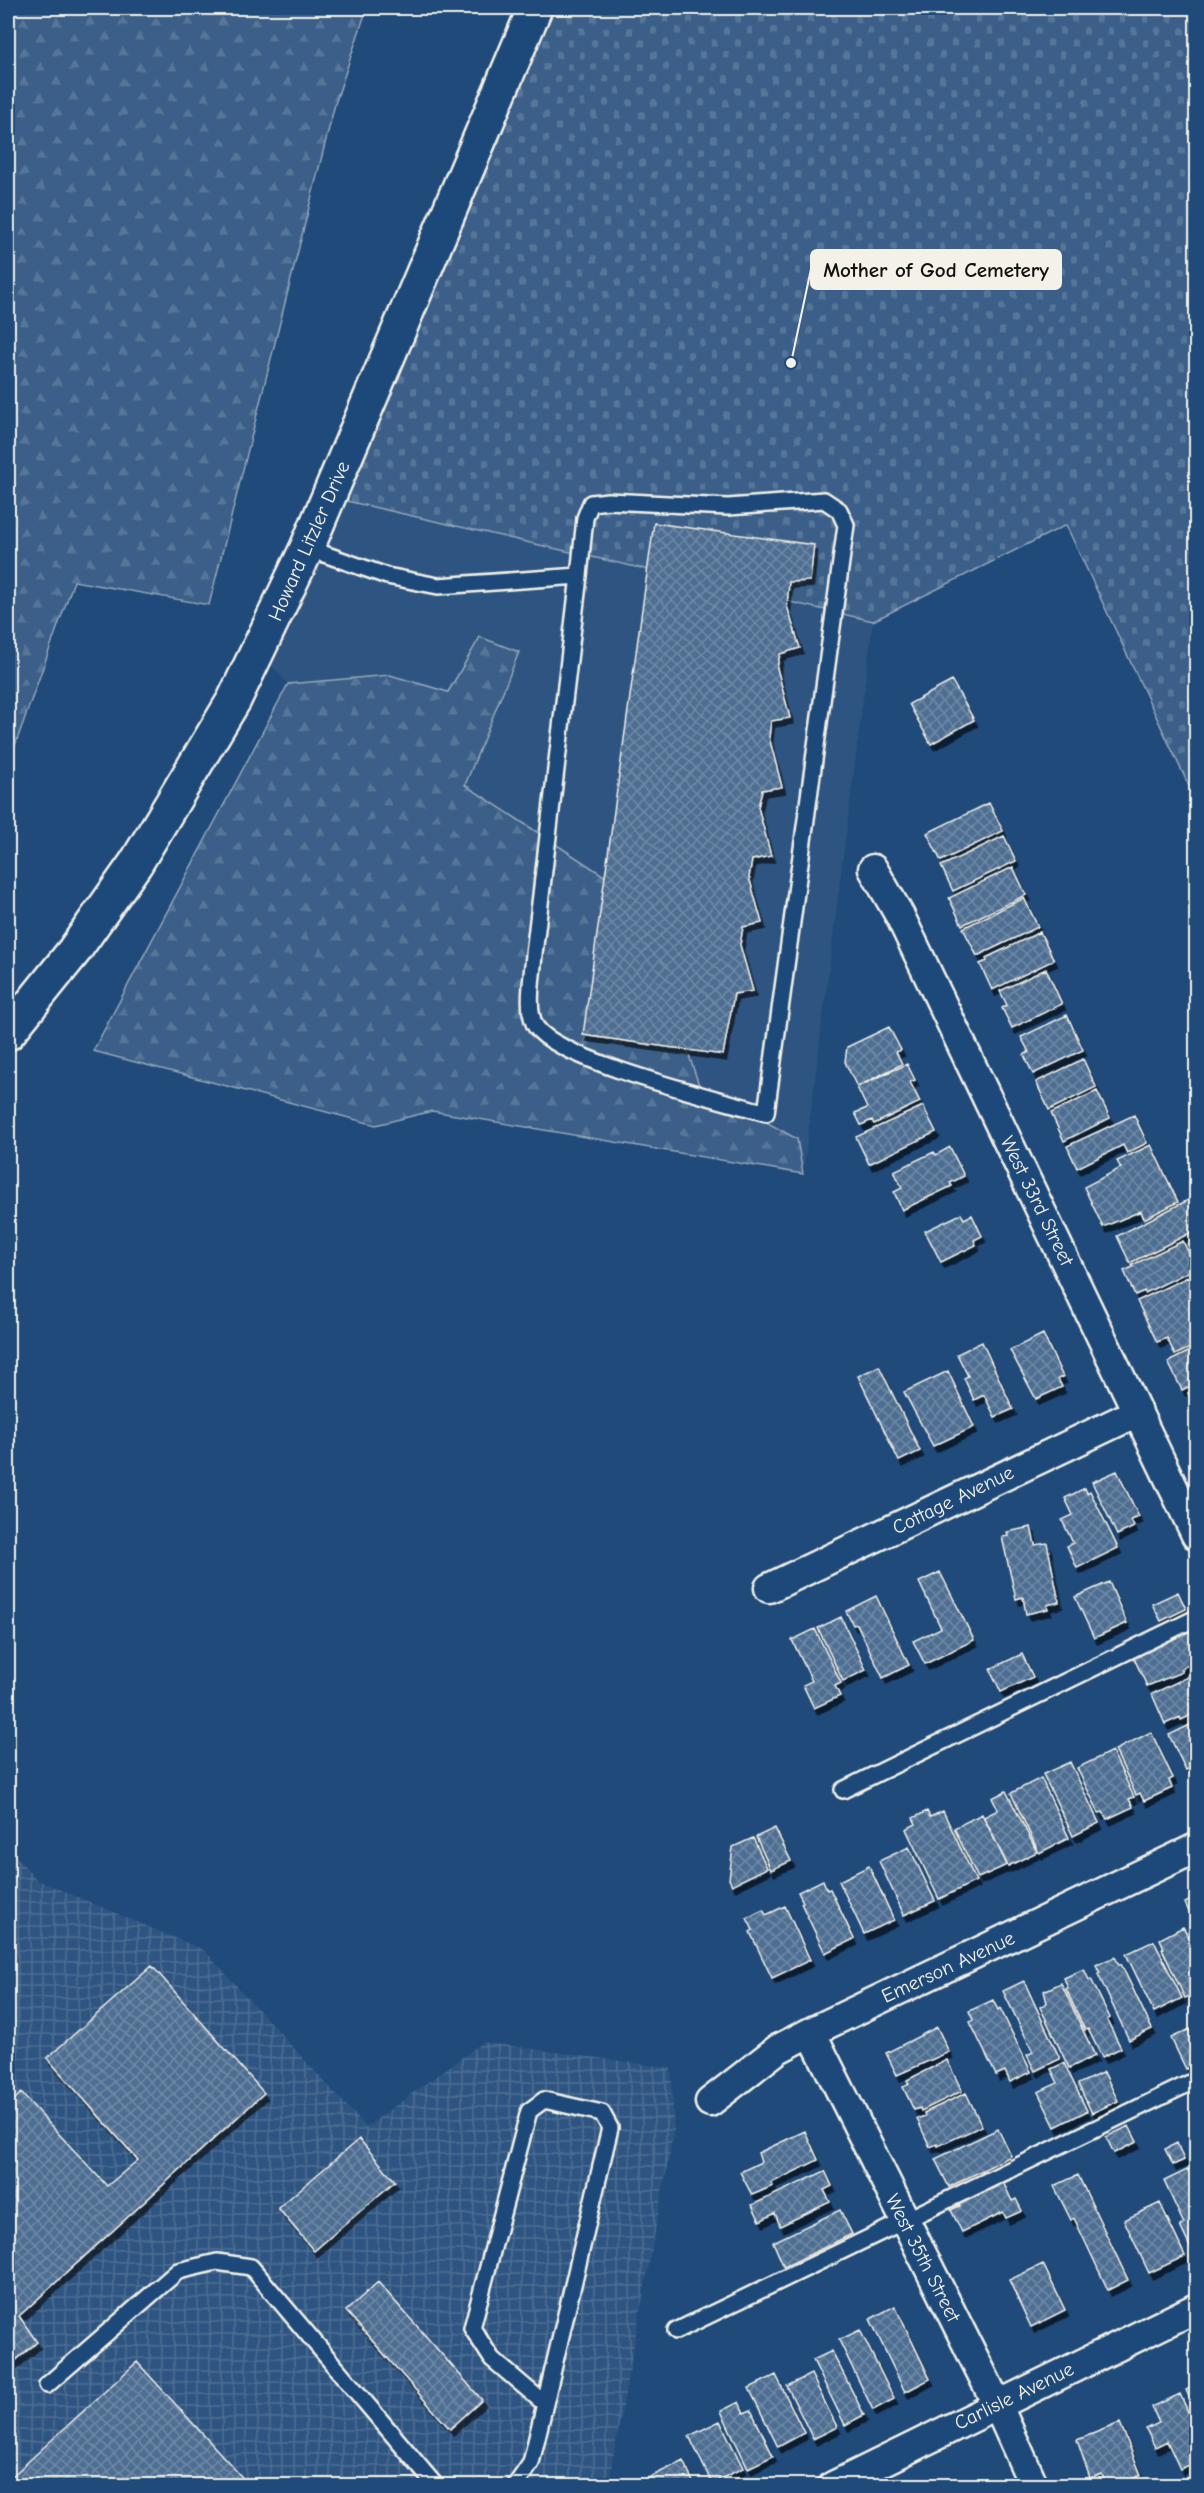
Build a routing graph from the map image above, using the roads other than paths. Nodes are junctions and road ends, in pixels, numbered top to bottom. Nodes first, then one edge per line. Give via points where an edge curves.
1 (535, 8) edge
2 (307, 548) junction
3 (579, 576) junction
4 (873, 869) dead end
5 (8, 1034) edge
6 (1138, 1412) junction
7 (1197, 1535) edge
8 (769, 1588) dead end
9 (1197, 1618) edge
10 (843, 1790) dead end
11 (1197, 1848) edge
12 (811, 2032) junction
13 (1197, 2079) edge
14 (710, 2102) dead end
15 (904, 2220) junction
16 (1197, 2308) edge
17 (676, 2331) dead end
18 (47, 2385) dead end
19 (544, 2404) junction
20 (997, 2404) junction
21 (436, 2486) edge
22 (515, 2486) edge
23 (833, 2486) edge
24 (1034, 2486) edge

1 - 2 main road, Howard Litzler Drive
2 - 3 lane via 387,576 438,586
2 - 5 main road, Howard Litzler Drive via 234,700 136,863 75,951
3 - 3 lane via 534,954 530,1004 536,1027 553,1041 599,1064 766,1113 846,525 839,510 825,500 728,507 591,503 585,518
4 - 6 street, West 33rd Street via 900,916
6 - 7 street, West 33rd Street
6 - 8 street, Cottage Avenue
9 - 10 lane
11 - 12 street, Emerson Avenue
12 - 14 street, Emerson Avenue via 777,2049
12 - 15 street, West 35th Street
13 - 15 lane
15 - 17 lane
15 - 20 street, West 35th Street
16 - 20 street, Carlisle Avenue
18 - 21 lane via 178,2271 217,2262 251,2267
19 - 19 lane via 610,2128 602,2114 544,2100 529,2111 472,2328 492,2359
19 - 22 lane via 531,2463
20 - 23 street, Carlisle Avenue
20 - 24 street, West 35th Street

